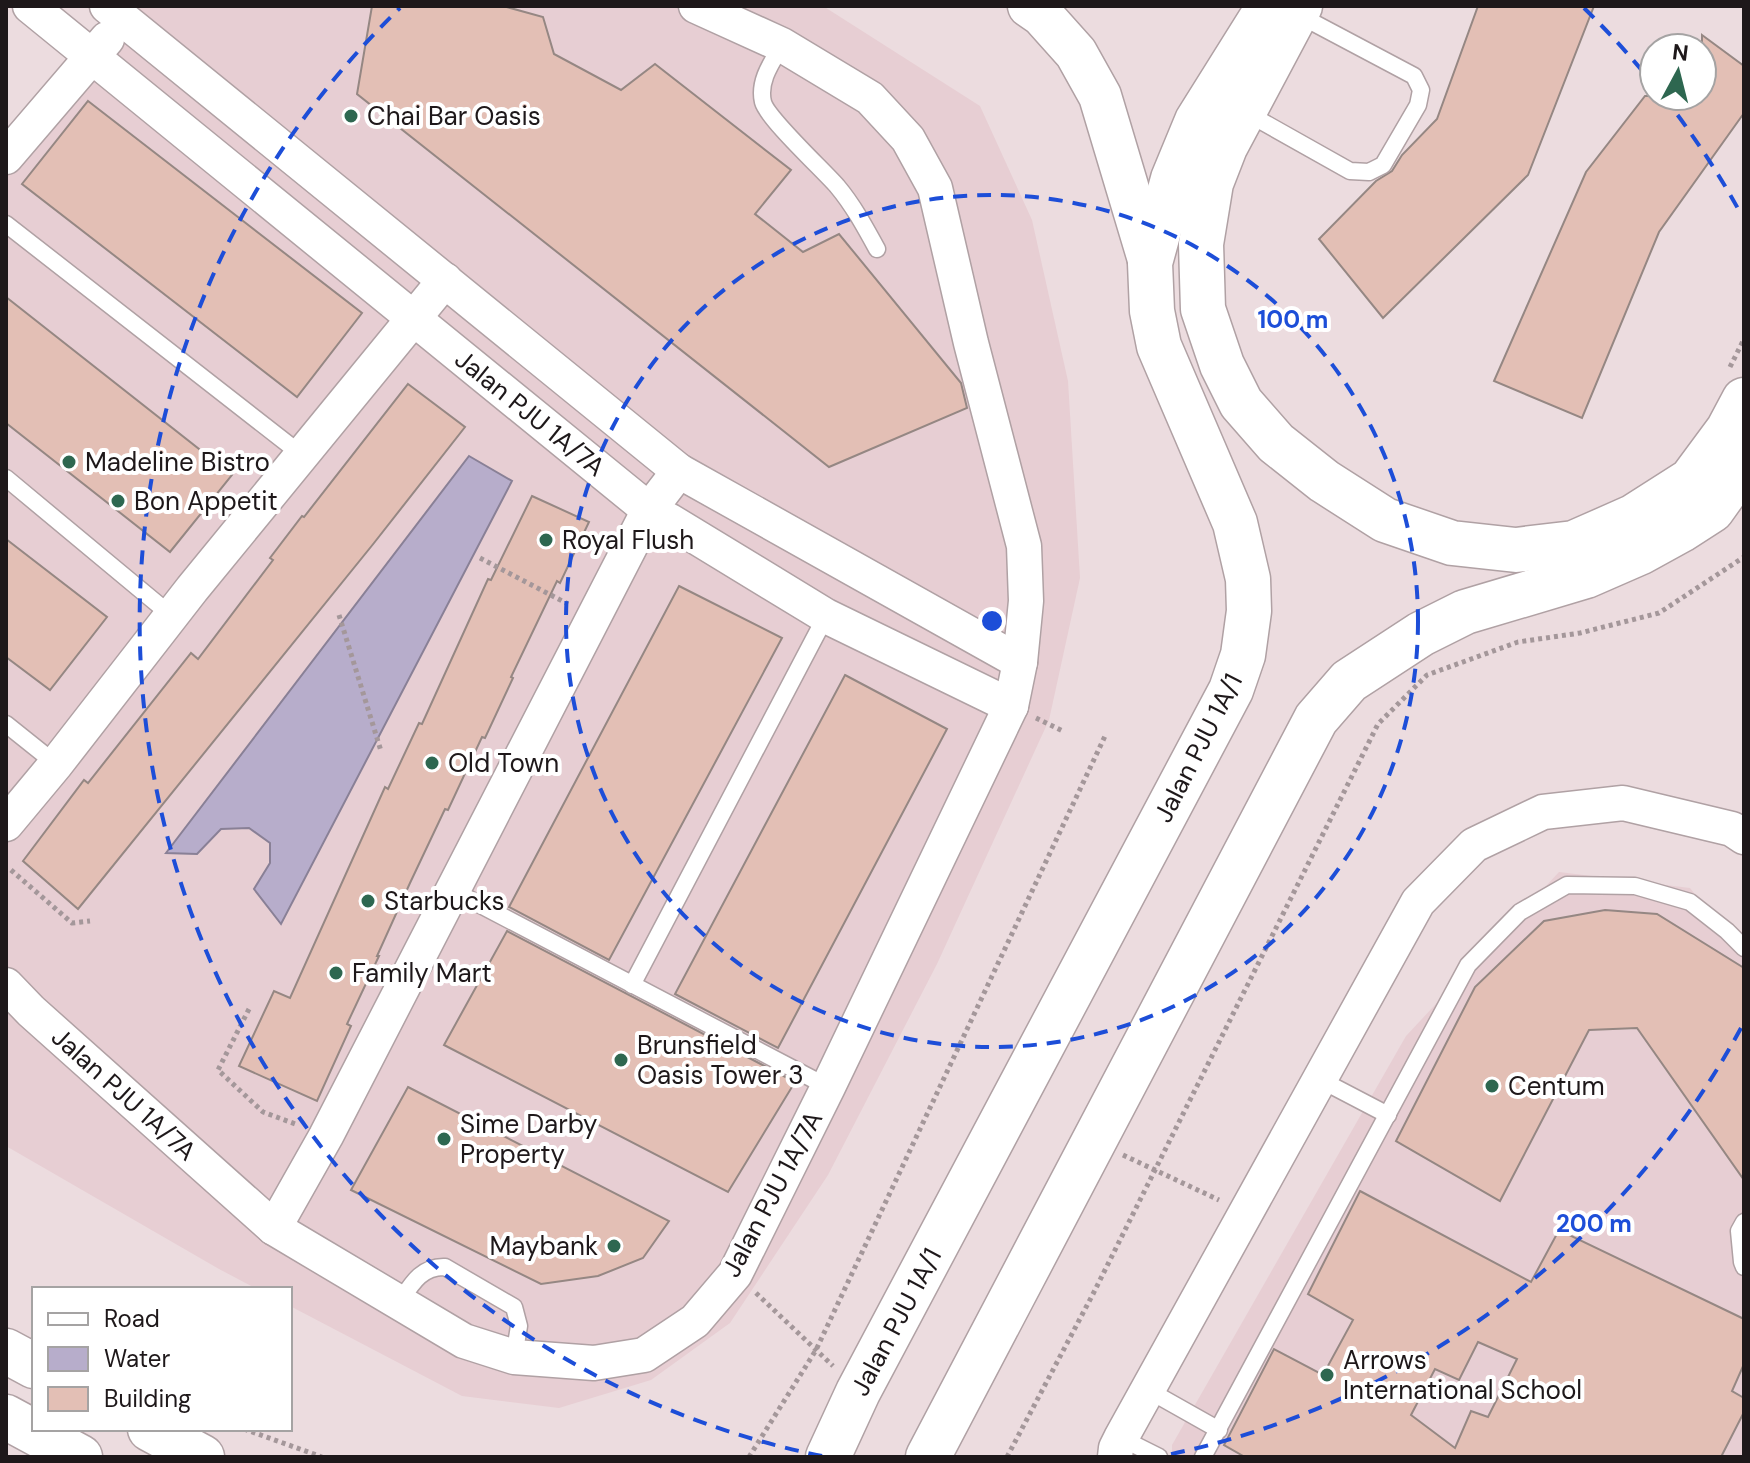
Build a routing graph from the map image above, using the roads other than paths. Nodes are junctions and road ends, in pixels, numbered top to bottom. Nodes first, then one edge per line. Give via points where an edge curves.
1 (30, 6) edge
2 (696, 6) edge
3 (1029, 6) edge
4 (1288, 8) edge
5 (123, 11) edge
6 (782, 45) junction
7 (91, 56) junction
8 (1244, 111) junction
9 (6, 157) edge
10 (6, 224) edge
11 (877, 249) dead end
12 (1150, 263) junction
13 (445, 280) junction
14 (414, 319) junction
15 (1735, 387) edge
16 (302, 455) junction
17 (1744, 465) edge
18 (679, 471) junction
19 (6, 478) edge
20 (1728, 503) edge
21 (649, 510) junction
22 (172, 616) junction
23 (826, 616) junction
24 (1020, 662) junction
25 (1011, 706) junction
26 (6, 724) edge
27 (56, 764) junction
28 (6, 824) edge
29 (1744, 837) edge
30 (452, 890) junction
31 (1744, 948) edge
32 (6, 985) edge
33 (632, 985) junction
34 (18, 1018) edge
35 (1319, 1079) junction
36 (828, 1087) junction
37 (1388, 1115) junction
38 (1744, 1222) edge
39 (274, 1228) junction
40 (1744, 1267) edge
41 (399, 1303) junction
42 (6, 1351) edge
43 (514, 1357) junction
44 (32, 1365) edge
45 (1148, 1390) junction
46 (6, 1417) edge
47 (1219, 1430) junction
48 (154, 1431) edge
49 (1118, 1447) edge
50 (80, 1457) edge
51 (202, 1457) edge
52 (828, 1457) edge
53 (928, 1457) edge
54 (1159, 1457) edge
55 (1203, 1457) edge

1 - 7 street, Jalan PJU 1A/7A
2 - 6 street, Jalan PJU 1A/7A
3 - 12 street via 1076,53 1100,96
4 - 8 main road
4 - 8 lane via 1414,76 1421,90 1418,105 1383,165 1369,172 1350,171
4 - 12 main road, Jalan PJU 1A/1 via 1197,121 1173,179
5 - 7 street
5 - 13 street
6 - 11 lane via 766,74 763,105 840,190
6 - 24 street, Jalan PJU 1A/7A via 870,98 908,139 935,188 1024,546
7 - 9 street
7 - 14 street, Jalan PJU 1A/7A
8 - 15 main road via 1211,183 1201,244 1203,309 1222,365 1241,403 1276,443 1385,520 1452,543 1516,550 1574,543 1633,517 1691,480 1728,430
10 - 16 lane
12 - 52 main road, Jalan PJU 1A/1 via 1159,346 1235,523 1248,579 1243,655 1231,690
13 - 14 street
13 - 18 street
14 - 16 street
14 - 21 street, Jalan PJU 1A/7A
16 - 22 street
17 - 20 main road
18 - 21 street
18 - 24 street
19 - 22 lane
20 - 53 main road via 1586,576 1465,612 1421,634 1349,681 1316,719
21 - 23 street, Jalan PJU 1A/7A
21 - 30 street
22 - 27 street
23 - 25 street, Jalan PJU 1A/7A
23 - 33 lane
24 - 25 street, Jalan PJU 1A/7A
25 - 36 street, Jalan PJU 1A/7A
26 - 27 lane
27 - 28 street
29 - 35 street via 1732,829 1623,803 1543,812 1474,845 1418,902
30 - 33 lane
30 - 39 street
31 - 37 lane via 1690,902 1635,886 1567,885 1520,912 1468,965
32 - 34 street, Jalan PJU 1A/7A
33 - 36 lane
34 - 39 street, Jalan PJU 1A/7A
35 - 37 lane
35 - 45 street
36 - 43 street, Jalan PJU 1A/7A via 735,1274 695,1321 644,1355 594,1363
37 - 47 lane
38 - 40 lane via 1739,1231
39 - 41 street, Jalan PJU 1A/7A
41 - 43 street, Jalan PJU 1A/7A via 464,1341
41 - 43 lane via 418,1276 445,1267 514,1307 519,1326
42 - 44 main road
45 - 47 lane
45 - 49 street
46 - 50 main road
47 - 55 lane
48 - 51 main road
49 - 54 lane

